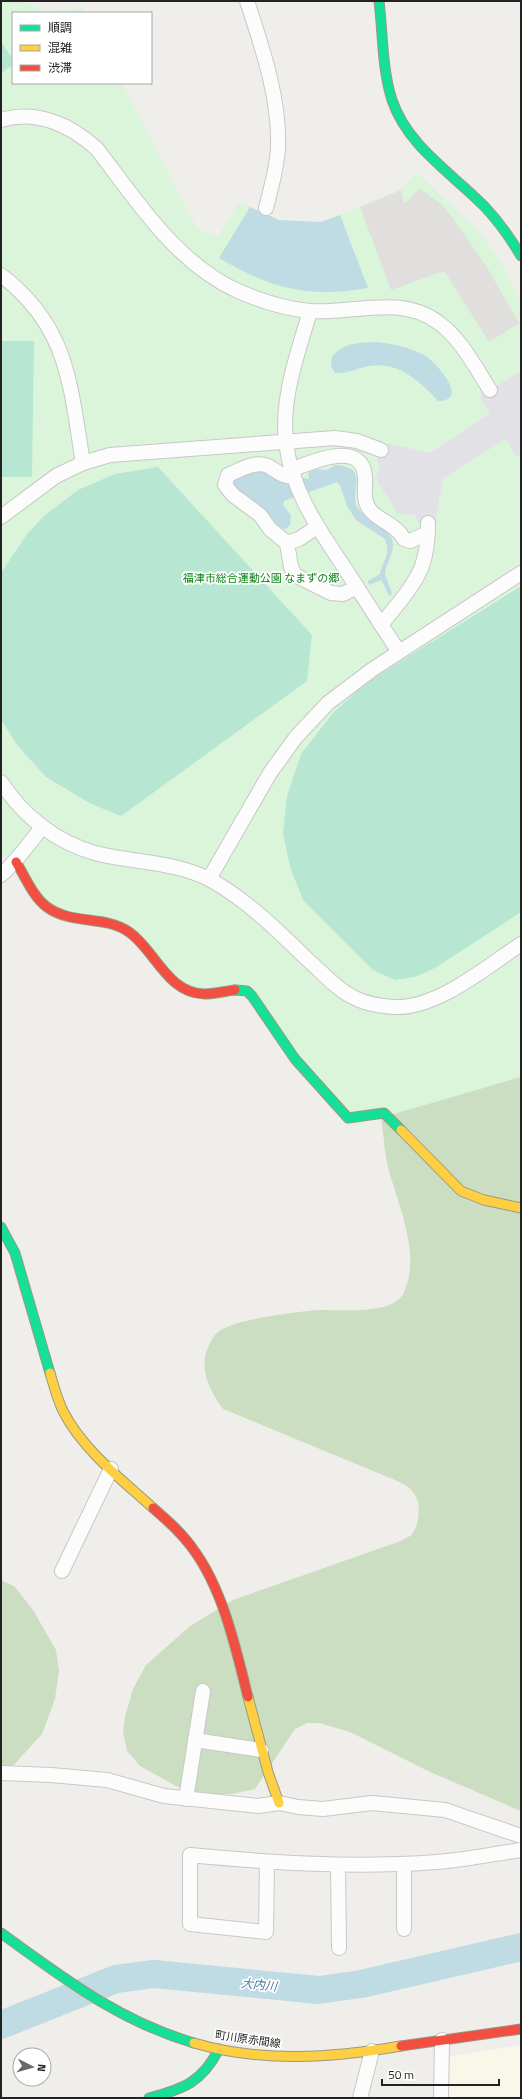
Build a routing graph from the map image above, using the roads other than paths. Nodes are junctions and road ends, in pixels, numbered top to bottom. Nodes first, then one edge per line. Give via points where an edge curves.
1 (247, 1) edge
2 (378, 1) edge
3 (1, 120) edge
4 (266, 208) dead end
5 (521, 256) edge
6 (1, 275) edge
7 (310, 311) junction
8 (490, 390) dead end
9 (286, 442) junction
10 (380, 450) dead end
11 (83, 463) junction
12 (292, 474) junction
13 (1, 517) edge
14 (317, 527) junction
15 (287, 543) junction
16 (521, 573) edge
17 (356, 587) junction
18 (381, 625) junction
19 (399, 652) junction
20 (1, 782) edge
21 (42, 827) junction
22 (16, 862) junction
23 (1, 875) edge
24 (209, 879) junction
25 (521, 944) edge
26 (521, 1208) edge
27 (1, 1228) edge
28 (111, 1469) junction
29 (62, 1571) dead end
30 (204, 1691) dead end
31 (195, 1740) junction
32 (260, 1750) junction
33 (1, 1774) edge
34 (186, 1799) junction
35 (280, 1803) junction
36 (521, 1836) edge
37 (521, 1850) edge
38 (267, 1862) junction
39 (404, 1864) junction
40 (338, 1865) junction
41 (404, 1929) dead end
42 (1, 1933) edge
43 (339, 1948) dead end
44 (521, 2029) edge
45 (442, 2040) junction
46 (219, 2049) junction
47 (372, 2051) junction
48 (149, 2098) edge
49 (360, 2098) edge
50 (441, 2098) edge

1 - 4 street via 268,75 278,125 277,156
2 - 5 street via 385,68 398,115 414,140 433,161 486,207
3 - 7 street via 21,117 49,120 66,126 84,137 97,149 174,245 196,265 212,277 249,296 285,307
6 - 11 street via 36,308 58,343 71,392
7 - 8 street via 345,312 382,306 421,313 449,331
7 - 9 street via 288,392
9 - 10 street via 335,438 357,441
9 - 11 street via 118,454
9 - 12 street
11 - 13 street via 56,476
12 - 14 street via 302,500
12 - 15 street via 286,477 266,465 255,464 228,475 225,485 233,495 260,515 270,529
12 - 18 street via 307,464 338,455 351,456 357,459 364,469 366,503 370,510 400,530 404,539 410,541 428,528 422,566
14 - 15 street
14 - 17 street
15 - 17 street via 291,567 300,579 339,595
16 - 19 street
17 - 18 street
18 - 19 street
19 - 24 street via 352,683 328,703 296,737 270,773
20 - 21 street via 21,808
21 - 22 street
21 - 24 street via 67,842 95,853 172,866
22 - 23 street
22 - 26 street via 47,907 62,914 95,919 128,932 138,940 163,973 179,985 196,993 213,995 239,988 248,991 265,1013 280,1040 326,1096 348,1118 384,1113 461,1191 484,1200
24 - 25 street via 238,896 351,997 370,1004 395,1007 421,1005 443,995
27 - 28 street via 14,1251 64,1412 80,1437
28 - 29 street
28 - 32 street via 172,1526 196,1552 208,1574 225,1614
30 - 31 street
31 - 32 street
31 - 34 street
32 - 35 street
33 - 34 street via 107,1780 164,1796
34 - 35 street via 258,1806
35 - 36 street via 298,1807 323,1808 372,1804 445,1810
37 - 39 street via 438,1862
38 - 38 street via 190,1855 190,1924 266,1932
38 - 40 street
39 - 40 street
39 - 41 street
40 - 43 street
42 - 46 street, 町川原赤間線 via 98,2001 136,2022
44 - 45 street, 町川原赤間線
45 - 47 street, 町川原赤間線
45 - 50 street
46 - 47 street, 町川原赤間線 via 312,2057
46 - 48 street via 213,2062 190,2086
47 - 49 street

